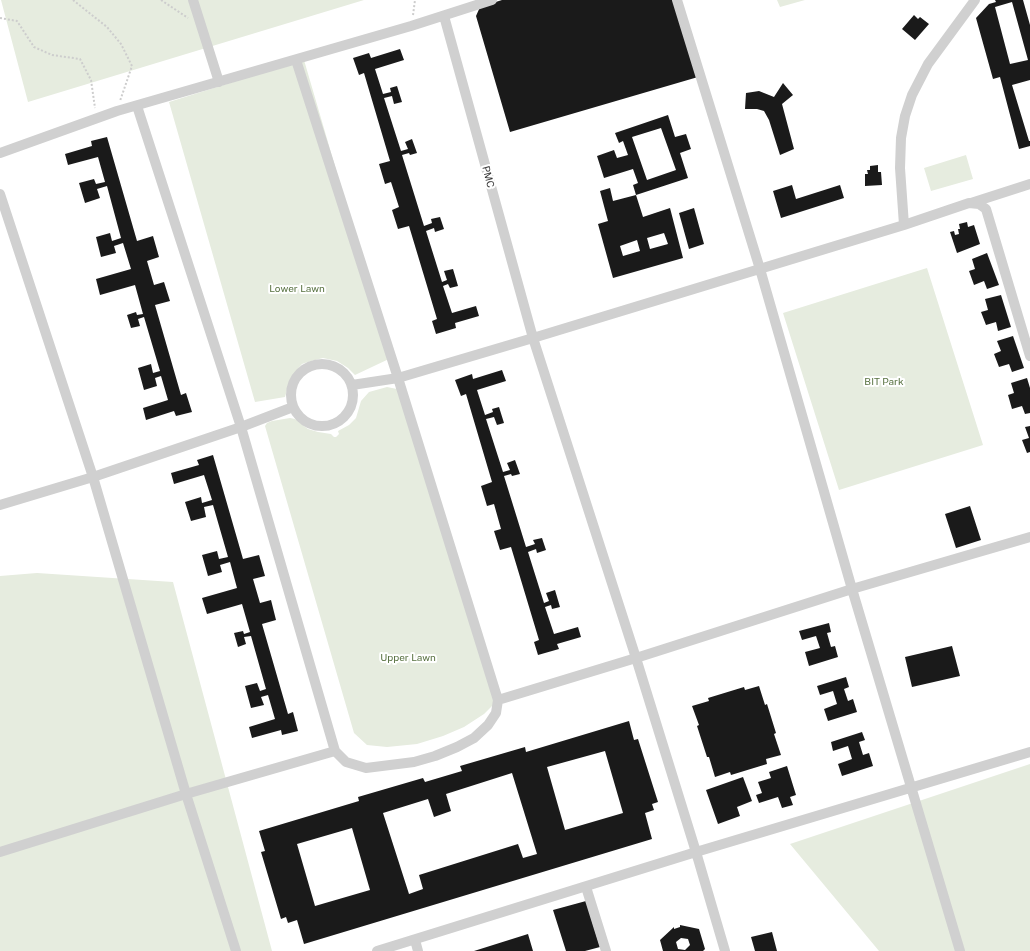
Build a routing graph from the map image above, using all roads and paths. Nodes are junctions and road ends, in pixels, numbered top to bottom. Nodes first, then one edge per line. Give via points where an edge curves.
1 (73, 0) edge
2 (162, 0) edge
3 (193, 0) edge
4 (415, 0) edge
5 (492, 0) edge
6 (677, 0) edge
7 (975, 0) edge
8 (444, 16) junction
9 (0, 18) edge
10 (201, 26) junction
11 (411, 26) junction
12 (296, 60) junction
13 (219, 82) junction
14 (137, 106) junction
15 (117, 111) junction
16 (97, 119) junction
17 (0, 153) edge
18 (1030, 184) edge
19 (0, 194) edge
20 (969, 203) junction
21 (904, 225) junction
22 (760, 269) junction
23 (532, 338) junction
24 (1030, 356) edge
25 (398, 378) junction
26 (352, 385) junction
27 (293, 407) junction
28 (241, 427) junction
29 (93, 477) junction
30 (0, 505) edge
31 (1030, 537) edge
32 (852, 589) junction
33 (636, 658) junction
34 (498, 700) junction
35 (336, 751) junction
36 (1030, 752) edge
37 (910, 787) junction
38 (186, 794) junction
39 (0, 852) edge
40 (696, 852) junction
41 (586, 887) junction
42 (415, 940) junction
43 (236, 951) edge
44 (378, 951) edge
45 (418, 951) edge
46 (606, 951) edge
47 (725, 951) edge
48 (960, 951) edge

1 - 15 path via 107,27 121,44 132,66
2 - 10 path
3 - 10 street
4 - 11 path
5 - 8 street
6 - 22 street
7 - 21 street via 928,64 912,95 905,116 900,168
8 - 11 street
8 - 23 street, PMC
9 - 16 path via 17,21 34,47 52,55 80,59 91,80
10 - 13 street
11 - 12 street
12 - 13 street
12 - 25 street
13 - 14 street
14 - 15 street
14 - 28 street
15 - 16 street
16 - 17 street
18 - 20 street
19 - 29 street
20 - 21 street
20 - 24 street via 979,204 986,209
21 - 22 street
22 - 23 street
22 - 32 street
23 - 25 street
23 - 33 street, PMC
25 - 26 street
25 - 34 street
26 - 27 street via 354,398 350,409 343,419 332,425 308,423
26 - 27 street via 346,375 336,367 324,364 312,366 294,381 291,393
27 - 28 street
28 - 29 street
28 - 35 street
29 - 30 street
29 - 38 street
31 - 32 street
32 - 33 street
32 - 37 street
33 - 34 street
33 - 40 street, PMC
34 - 35 street via 496,712 488,725 474,738 435,756 414,762 366,768 346,762
35 - 38 street
36 - 37 street
37 - 40 street
37 - 48 street
38 - 39 street
38 - 43 street
40 - 41 street
40 - 47 street, PMC
41 - 42 street
41 - 46 street
42 - 44 street
42 - 45 street

